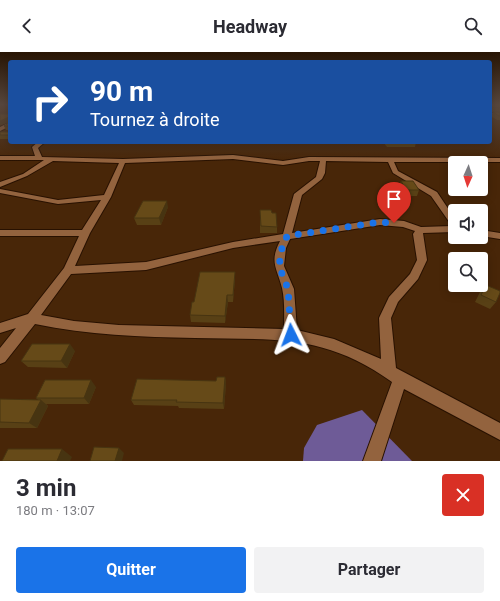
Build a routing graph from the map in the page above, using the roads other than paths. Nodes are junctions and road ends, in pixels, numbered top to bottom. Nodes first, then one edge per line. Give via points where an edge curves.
1 (39, 144) edge
2 (0, 158) edge
3 (39, 158) junction
4 (51, 159) junction
5 (323, 159) junction
6 (390, 160) junction
7 (500, 160) edge
8 (123, 161) junction
9 (0, 185) edge
10 (24, 185) junction
11 (0, 191) edge
12 (107, 197) junction
13 (448, 214) edge
14 (448, 229) edge
15 (420, 230) junction
16 (0, 233) edge
17 (85, 233) junction
18 (488, 234) edge
19 (287, 236) junction
20 (500, 236) edge
21 (68, 270) junction
22 (32, 318) junction
23 (0, 328) edge
24 (291, 335) junction
25 (0, 358) edge
26 (394, 375) junction
27 (500, 432) edge
28 (372, 461) edge

1 - 3 street via 35,147
2 - 3 street
3 - 4 street
4 - 8 street
4 - 10 street
5 - 6 street
5 - 8 street via 283,163 233,157
5 - 19 street via 319,181 298,194
6 - 7 street
6 - 13 street via 395,172 434,194
8 - 12 street
9 - 10 street
10 - 11 street
10 - 12 street via 58,202
12 - 17 street
14 - 15 street
15 - 19 street via 404,224 380,222
15 - 26 street via 418,234 422,260 414,276 393,300 385,318
16 - 17 street
17 - 21 street
18 - 20 street
19 - 21 street via 233,245 146,266
19 - 24 street via 279,266 288,289
21 - 22 street
22 - 23 street
22 - 24 street via 73,326 109,329
22 - 25 street
24 - 26 street via 319,340 345,349
26 - 27 street
26 - 28 street

